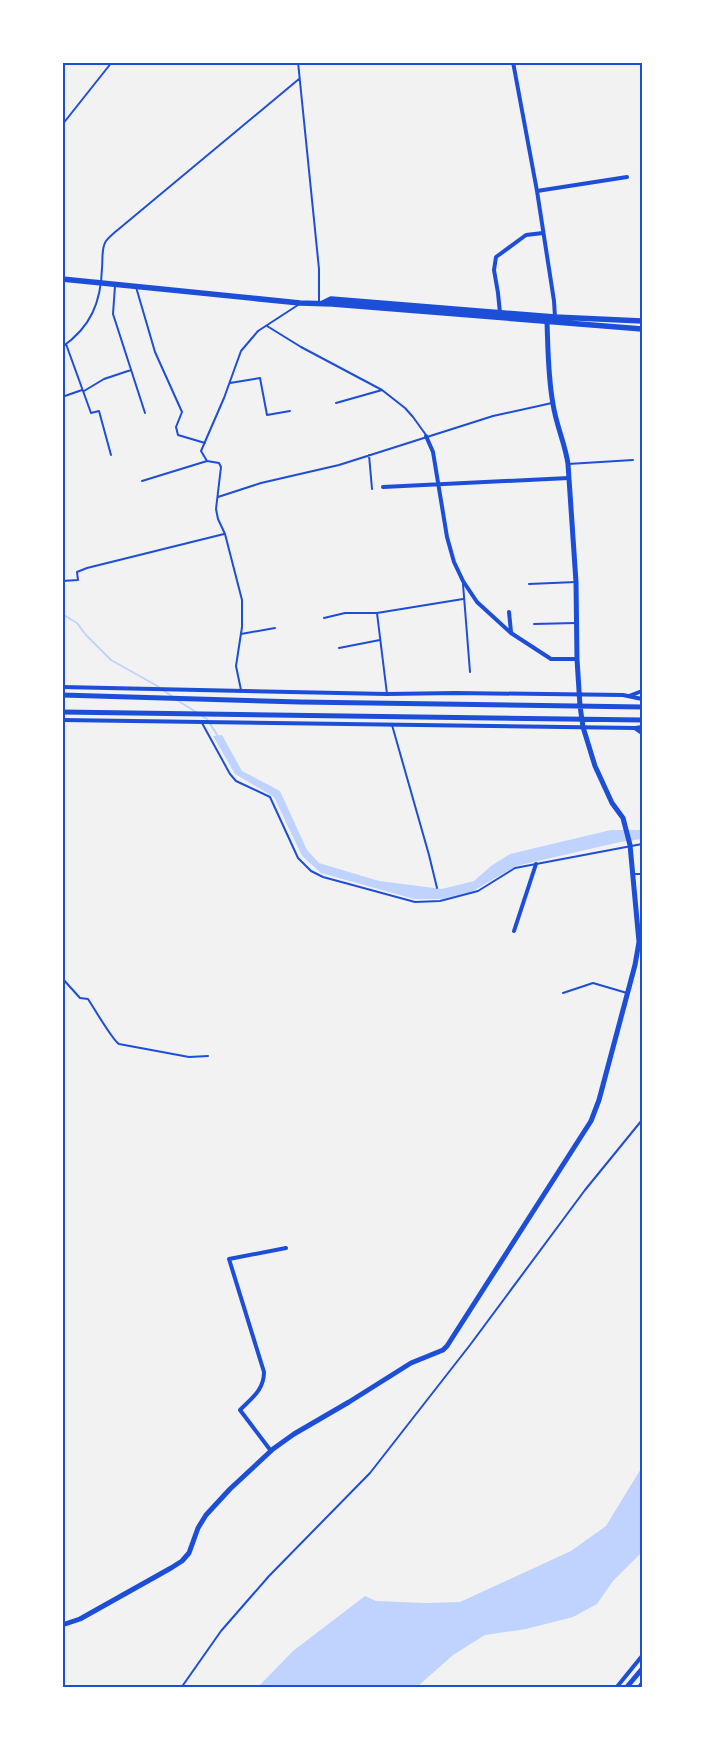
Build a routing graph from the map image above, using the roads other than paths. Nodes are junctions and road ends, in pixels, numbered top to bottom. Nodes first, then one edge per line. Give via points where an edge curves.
1 (112, 62) edge
2 (298, 62) edge
3 (513, 62) edge
4 (299, 79) junction
5 (62, 126) edge
6 (627, 177) dead end
7 (537, 191) junction
8 (543, 233) junction
9 (62, 279) edge
10 (102, 282) junction
11 (115, 283) junction
12 (136, 287) junction
13 (300, 304) junction
14 (319, 305) junction
15 (503, 315) junction
16 (555, 317) junction
17 (642, 321) edge
18 (547, 322) junction
19 (267, 326) junction
20 (642, 329) edge
21 (66, 344) junction
22 (62, 347) edge
23 (131, 370) junction
24 (230, 382) junction
25 (382, 390) junction
26 (83, 391) junction
27 (62, 397) edge
28 (336, 403) dead end
29 (552, 403) junction
30 (290, 411) dead end
31 (146, 413) dead end
32 (426, 436) junction
33 (205, 443) junction
34 (111, 455) dead end
35 (369, 455) junction
36 (633, 460) dead end
37 (207, 461) junction
38 (568, 464) junction
39 (569, 478) junction
40 (142, 481) dead end
41 (437, 485) junction
42 (383, 487) dead end
43 (372, 489) dead end
44 (218, 496) junction
45 (225, 534) junction
46 (62, 581) edge
47 (463, 582) junction
48 (576, 582) junction
49 (529, 584) dead end
50 (463, 599) junction
51 (509, 612) dead end
52 (377, 613) junction
53 (324, 618) dead end
54 (576, 623) junction
55 (534, 624) dead end
56 (275, 628) dead end
57 (511, 633) junction
58 (241, 634) junction
59 (380, 640) junction
60 (339, 648) dead end
61 (577, 659) junction
62 (470, 672) dead end
63 (62, 687) edge
64 (242, 691) junction
65 (642, 691) edge
66 (387, 694) junction
67 (579, 695) junction
68 (62, 696) edge
69 (629, 696) junction
70 (642, 699) edge
71 (580, 706) junction
72 (642, 708) edge
73 (62, 712) edge
74 (582, 719) junction
75 (62, 720) edge
76 (642, 720) edge
77 (202, 723) junction
78 (392, 725) junction
79 (583, 727) junction
80 (642, 727) edge
81 (634, 728) junction
82 (642, 733) edge
83 (642, 844) edge
84 (630, 845) junction
85 (536, 864) junction
86 (633, 874) junction
87 (642, 874) edge
88 (437, 888) dead end
89 (514, 931) dead end
90 (641, 942) edge
91 (62, 978) edge
92 (563, 993) dead end
93 (627, 993) junction
94 (208, 1056) dead end
95 (642, 1120) edge
96 (286, 1248) dead end
97 (271, 1451) junction
98 (62, 1625) edge
99 (642, 1656) edge
100 (642, 1669) edge
101 (642, 1684) edge
102 (180, 1688) edge
103 (616, 1688) edge
104 (626, 1688) edge
105 (639, 1688) edge

1 - 5 lane
2 - 4 lane
3 - 7 street
4 - 10 lane via 105,242
4 - 14 lane via 318,260
6 - 7 street
7 - 8 street
8 - 15 street via 526,235 496,257 494,270
8 - 16 street
9 - 10 main road
10 - 11 main road
10 - 21 lane via 99,301 91,318
11 - 12 main road
11 - 23 lane via 113,314
12 - 13 main road
12 - 33 lane via 156,352 182,412 176,427 178,435
13 - 14 main road
13 - 19 lane
14 - 15 main road
15 - 16 main road
15 - 18 main road
16 - 17 main road
16 - 18 street
18 - 20 main road
18 - 29 street
19 - 24 lane via 258,331 241,351
19 - 25 lane
21 - 22 lane
21 - 26 lane
23 - 26 lane via 104,379
23 - 31 lane
24 - 30 lane via 260,378 267,415
24 - 33 lane
25 - 28 lane
25 - 32 lane via 413,416
26 - 27 lane
26 - 34 lane via 91,413 99,411
29 - 32 lane
29 - 38 street
32 - 35 lane
32 - 41 street via 433,452
33 - 37 lane via 201,451
35 - 43 lane
35 - 44 lane
36 - 38 lane
37 - 40 lane
37 - 44 lane via 219,463 221,467
38 - 39 street
39 - 41 street
39 - 48 street
41 - 42 street
41 - 47 street via 447,536
44 - 45 lane via 216,509
45 - 46 lane via 87,568 77,572 78,580
45 - 58 lane via 242,600
47 - 50 lane
47 - 57 street via 477,602
48 - 49 lane
48 - 54 street
50 - 52 lane
50 - 62 lane
51 - 57 street
52 - 53 lane via 345,613
52 - 59 lane
54 - 55 lane
54 - 61 street
56 - 58 lane
57 - 61 street via 551,659
58 - 64 lane via 236,666
59 - 60 lane
59 - 66 lane
61 - 67 street
63 - 64 street
64 - 66 street
65 - 69 street
66 - 67 street
67 - 69 street
67 - 71 street
68 - 71 street
69 - 70 street
71 - 72 street
71 - 74 street
73 - 74 street
74 - 76 street
74 - 79 street
75 - 77 street
77 - 78 street
77 - 85 lane via 230,774 236,781 270,797 298,858 323,877 415,902 440,901 478,891 515,868
78 - 79 street
78 - 88 lane
79 - 81 street
79 - 84 street via 595,766 625,823
80 - 81 street
81 - 82 street
83 - 84 lane
84 - 85 lane
84 - 86 street
85 - 89 street
86 - 87 lane
86 - 90 street
90 - 93 street
91 - 94 lane via 80,998 88,999 114,1042 189,1057
92 - 93 lane via 592,984
93 - 97 street via 591,1121 447,1346 410,1363
95 - 102 lane via 370,1472 268,1576 221,1631
96 - 97 street via 229,1259 264,1372 264,1384 240,1410
97 - 98 street via 206,1515 189,1553 182,1560 80,1619
99 - 103 street
100 - 104 street
101 - 105 street

